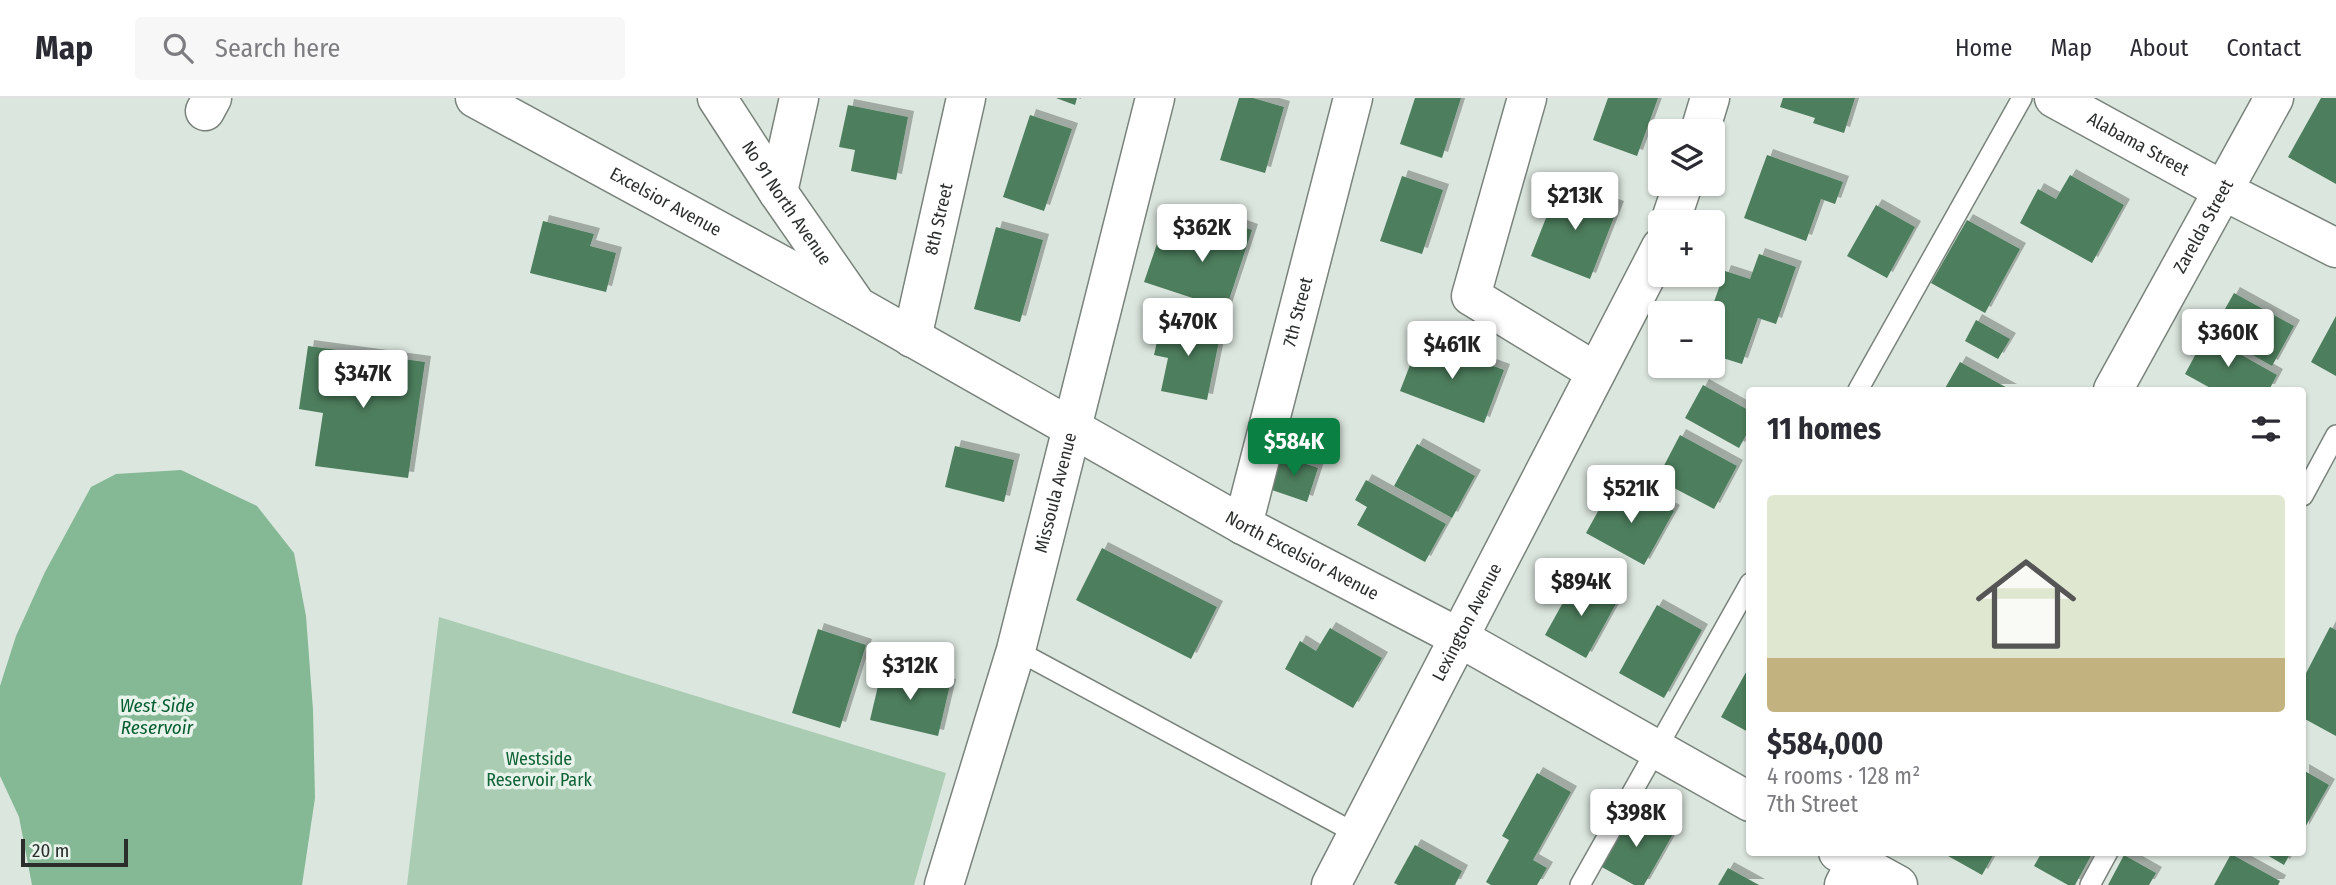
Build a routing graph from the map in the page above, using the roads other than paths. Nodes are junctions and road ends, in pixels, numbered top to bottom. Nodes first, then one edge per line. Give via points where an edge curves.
1 (475, 98) edge
2 (717, 98) edge
3 (799, 98) edge
4 (966, 98) edge
5 (1155, 98) edge
6 (1353, 98) edge
7 (1527, 98) edge
8 (1710, 98) edge
9 (2022, 98) edge
10 (2054, 98) edge
11 (2274, 98) edge
12 (1704, 119) edge
13 (2222, 190) junction
14 (778, 192) junction
15 (2336, 248) edge
16 (1648, 272) edge
17 (857, 306) junction
18 (912, 338) junction
19 (1596, 372) junction
20 (1860, 387) edge
21 (2115, 387) edge
22 (1072, 426) junction
23 (2336, 435) edge
24 (2306, 490) edge
25 (1242, 524) junction
26 (1746, 590) edge
27 (1458, 637) junction
28 (1016, 650) junction
29 (1657, 749) junction
30 (1746, 800) edge
31 (1357, 834) junction
32 (2106, 856) edge
33 (1850, 863) edge
34 (944, 885) edge
35 (1331, 885) edge
36 (1580, 885) edge
37 (1898, 885) edge
38 (2090, 885) edge

1 - 17 street, Excelsior Avenue
2 - 14 street, No 91 North Avenue
3 - 14 street
4 - 18 street, 8th Street
5 - 22 street, Missoula Avenue
6 - 25 street, 7th Street
7 - 19 street via 1471,296
8 - 12 street
9 - 20 lane
10 - 13 street, Alabama Street
11 - 13 street, Zarelda Street
13 - 15 street, Alabama Street
13 - 21 street, Zarelda Street
14 - 17 street, No 91 North Avenue
16 - 19 street, Lexington Avenue
17 - 18 street, North Excelsior Avenue
18 - 22 street, North Excelsior Avenue
19 - 27 street, Lexington Avenue
22 - 25 street, North Excelsior Avenue
22 - 28 street, Missoula Avenue
23 - 24 lane
25 - 27 street, North Excelsior Avenue
26 - 29 lane
27 - 29 street, North Excelsior Avenue
27 - 31 street, Lexington Avenue
28 - 31 lane
28 - 34 street, Missoula Avenue
29 - 30 street, North Excelsior Avenue
29 - 36 lane
31 - 35 street, Lexington Avenue
32 - 38 lane
33 - 37 street

